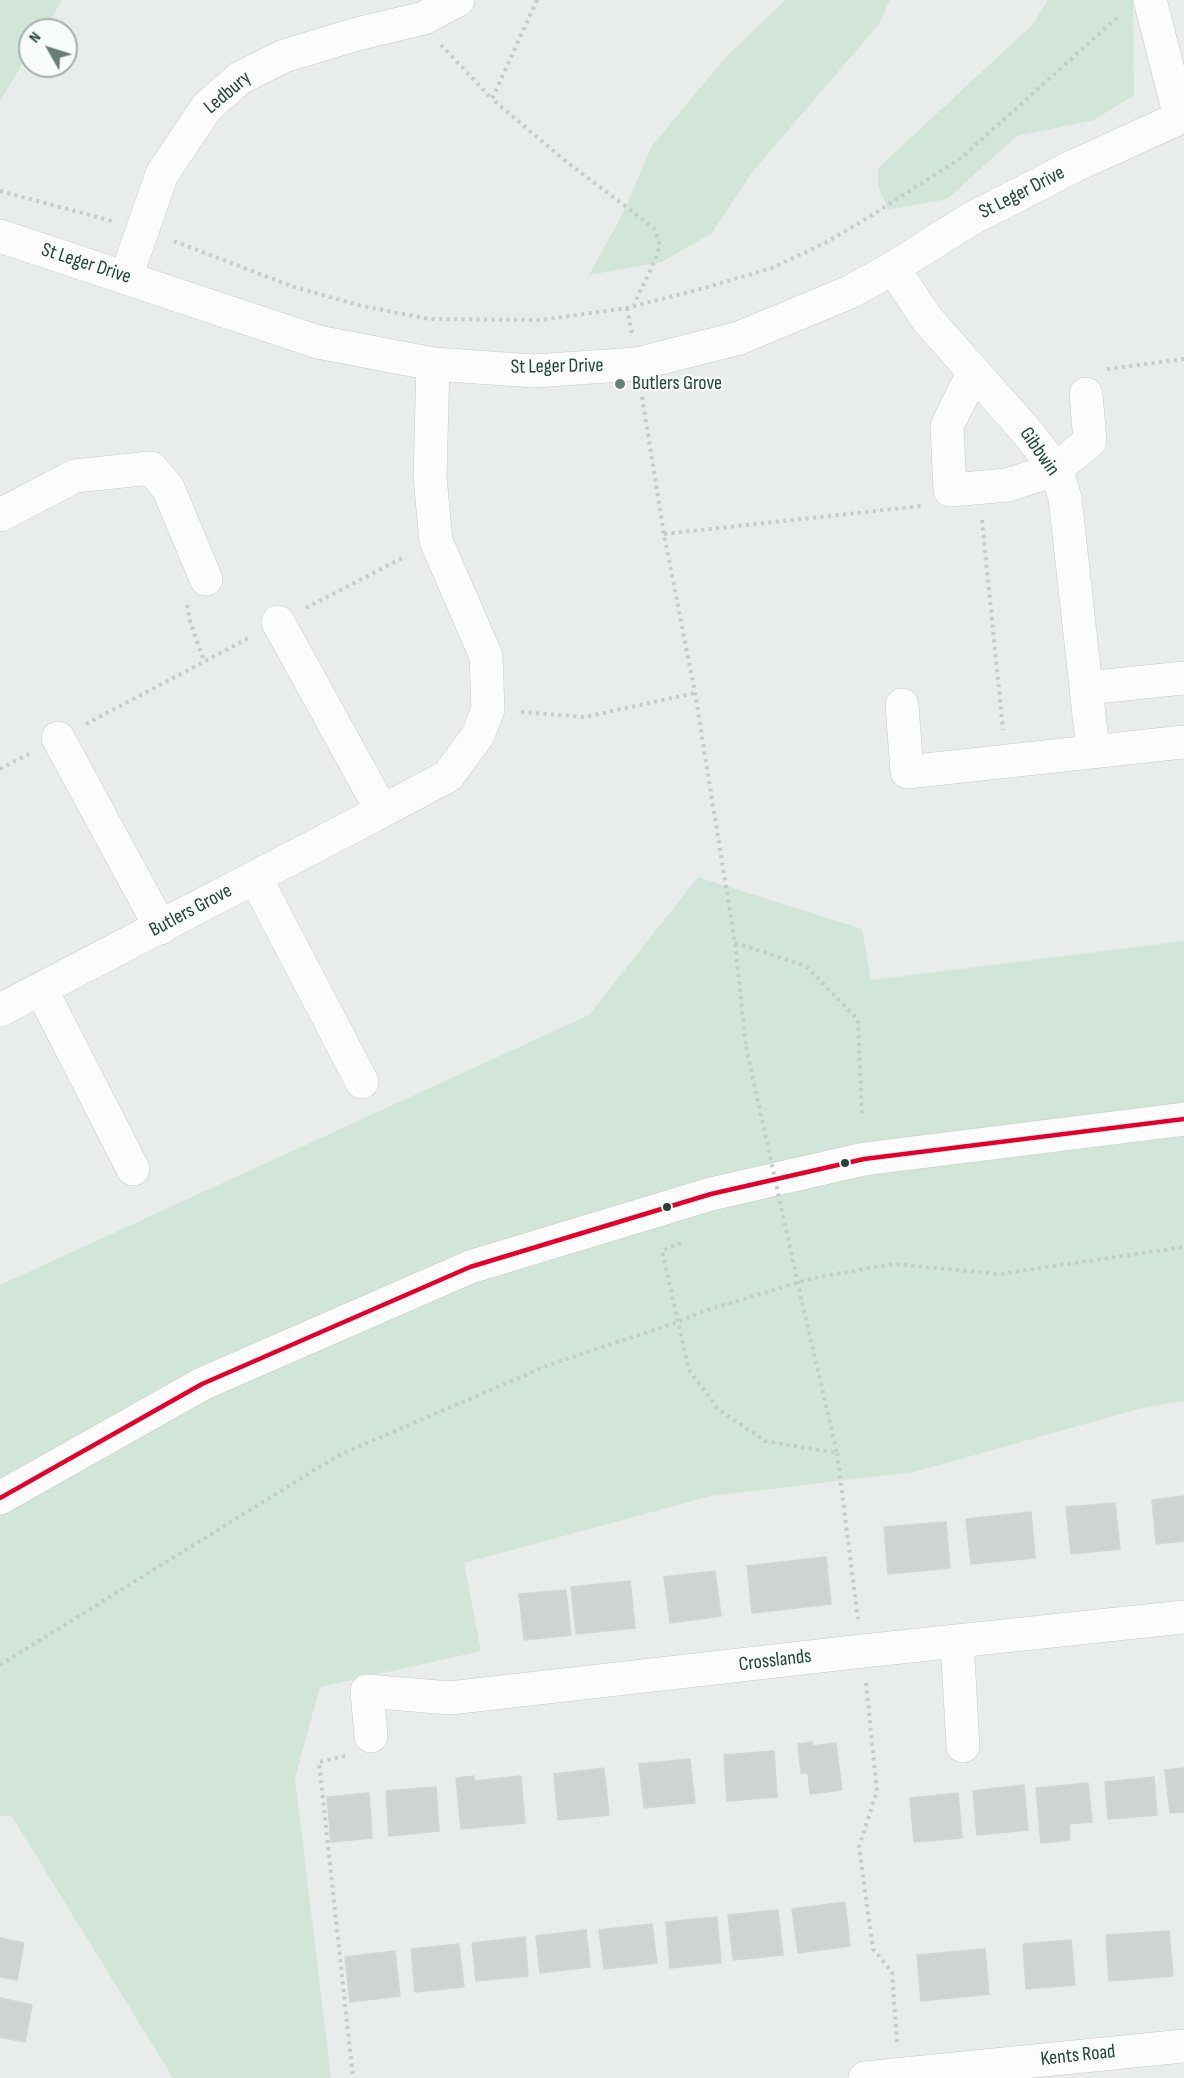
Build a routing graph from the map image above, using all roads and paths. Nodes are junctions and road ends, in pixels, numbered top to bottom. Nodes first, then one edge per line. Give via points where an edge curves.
1 (458, 0) edge
2 (537, 0) edge
3 (1139, 5) edge
4 (417, 19) junction
5 (492, 99) junction
6 (1182, 116) edge
7 (0, 191) edge
8 (143, 229) junction
9 (0, 236) edge
10 (893, 268) junction
11 (126, 277) junction
12 (633, 306) junction
13 (627, 308) junction
14 (1184, 359) edge
15 (433, 364) junction
16 (637, 364) junction
17 (973, 373) junction
18 (1086, 394) joint
19 (1056, 469) junction
20 (964, 489) junction
21 (0, 515) edge
22 (664, 534) junction
23 (436, 541) junction
24 (206, 579) dead end
25 (278, 622) junction
26 (1184, 678) edge
27 (1087, 688) junction
28 (695, 693) junction
29 (902, 705) dead end
30 (488, 709) junction
31 (58, 738) junction
32 (1184, 742) edge
33 (1093, 751) junction
34 (1006, 761) junction
35 (0, 769) edge
36 (382, 811) junction
37 (255, 877) junction
38 (161, 928) junction
39 (735, 943) junction
40 (41, 989) junction
41 (0, 1010) edge
42 (362, 1082) dead end
43 (862, 1117) dead end
44 (1184, 1119) edge
45 (133, 1169) dead end
46 (681, 1243) dead end
47 (1184, 1247) edge
48 (678, 1322) junction
49 (837, 1453) junction
50 (0, 1498) edge
51 (1184, 1617) edge
52 (957, 1641) junction
53 (863, 1651) junction
54 (0, 1665) edge
55 (371, 1736) joint
56 (963, 1746) dead end
57 (1184, 2046) edge
58 (899, 2073) junction
59 (353, 2078) edge
60 (865, 2078) edge

1 - 4 street, Ledbury
2 - 5 path
3 - 6 street
3 - 12 path via 1119,16 961,158 869,217 772,268
4 - 5 path
4 - 8 street, Ledbury via 284,56 240,78 207,107 162,174
5 - 12 path via 654,228 658,255
6 - 10 street, St Leger Drive via 969,220
7 - 8 path
8 - 11 street, Ledbury
8 - 13 path via 294,287 429,319 541,320
9 - 11 street, St Leger Drive
10 - 16 street, St Leger Drive via 850,292 739,338
10 - 17 street, Gibbwin via 927,320
11 - 15 street, St Leger Drive via 318,342
12 - 13 path
13 - 16 path
14 - 18 path via 1103,370
15 - 16 street, St Leger Drive via 534,371
15 - 23 street, Butlers Grove via 430,477
16 - 22 path
17 - 19 street, Gibbwin
17 - 20 street via 947,426
18 - 19 street via 1090,441
19 - 20 street via 1008,484
19 - 27 street, Gibbwin via 1065,498
20 - 22 path via 924,505
20 - 34 path
21 - 24 street via 75,476 152,468 168,488
22 - 28 path
23 - 25 path
23 - 30 street, Butlers Grove via 486,656
25 - 31 path
25 - 36 street
26 - 27 street
27 - 33 street, Gibbwin
28 - 30 path via 585,717
28 - 39 path
29 - 34 street via 907,772
30 - 36 street, Butlers Grove via 478,735 448,776
31 - 35 path
31 - 38 street
32 - 33 street
33 - 34 street
36 - 37 street, Butlers Grove
37 - 38 street, Butlers Grove
37 - 42 street
38 - 40 street, Butlers Grove
39 - 43 path via 806,966 858,1020
39 - 49 path, bridge via 746,1047
40 - 41 street, Butlers Grove
40 - 45 street
44 - 50 street via 864,1159 711,1194 470,1267 202,1384
46 - 48 path via 662,1251
47 - 48 path via 999,1274 893,1264 813,1278
48 - 49 path via 689,1370 718,1409 765,1441
48 - 54 path via 552,1364 339,1455
49 - 53 path
51 - 52 street, Crosslands
52 - 53 street, Crosslands
52 - 56 street
53 - 55 street, Crosslands via 450,1698 367,1691
53 - 58 path via 877,1791 859,1848 873,1949 892,1972
55 - 59 path via 352,1754 319,1762
57 - 58 street, Kents Road
58 - 60 street, Kents Road

